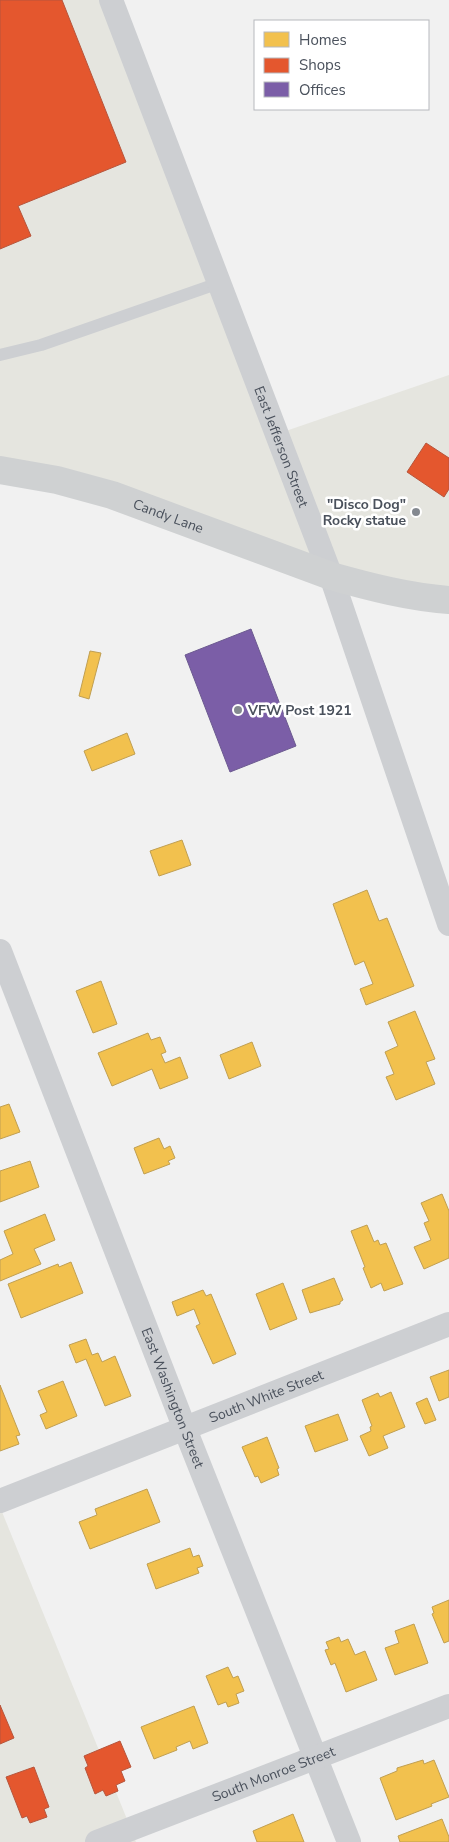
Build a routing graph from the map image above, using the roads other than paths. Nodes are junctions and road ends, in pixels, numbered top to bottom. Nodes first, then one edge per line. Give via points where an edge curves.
1 (111, 0) edge
2 (219, 283) junction
3 (0, 355) edge
4 (0, 470) edge
5 (332, 576) junction
6 (449, 600) edge
7 (449, 924) edge
8 (0, 953) edge
9 (449, 1324) edge
10 (185, 1429) junction
11 (0, 1501) edge
12 (449, 1706) edge
13 (315, 1757) junction
14 (133, 1835) edge
15 (96, 1842) edge
16 (349, 1842) edge

1 - 2 street, East Jefferson Street
2 - 3 lane via 41,345
2 - 5 street, East Jefferson Street
4 - 5 main road, Candy Lane via 57,480 112,495
5 - 6 main road, Candy Lane via 406,594
5 - 7 street, East Jefferson Street
8 - 10 street, East Washington Street
9 - 10 street, South White Street
10 - 11 street, South White Street
10 - 13 street, East Washington Street
12 - 13 street, South Monroe Street
13 - 14 street, South Monroe Street
13 - 16 street, East Washington Street
14 - 15 street, South Monroe Street

